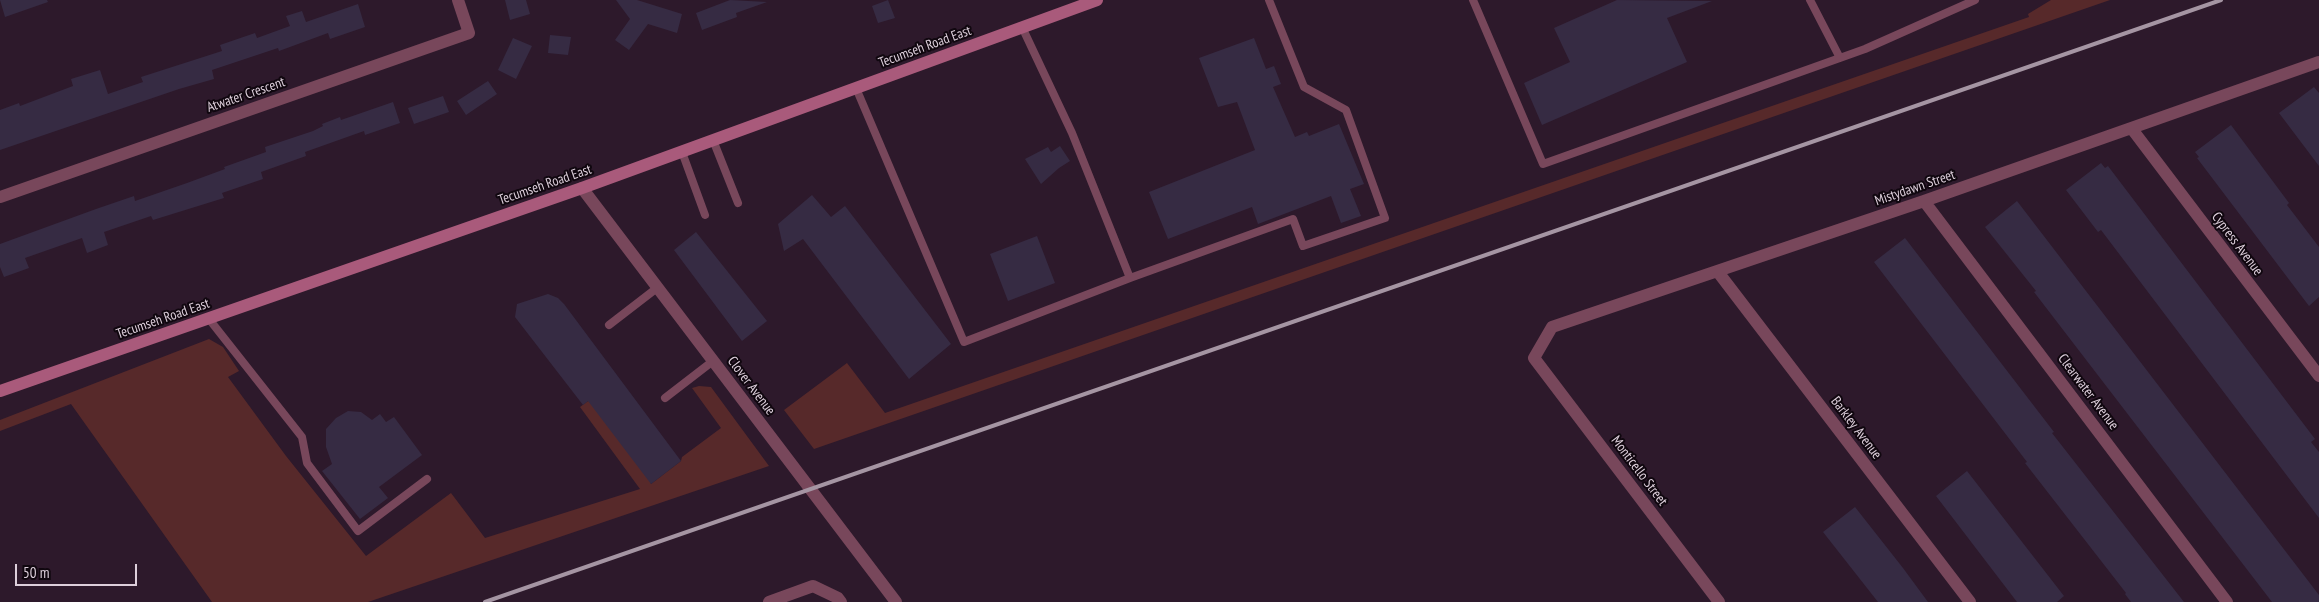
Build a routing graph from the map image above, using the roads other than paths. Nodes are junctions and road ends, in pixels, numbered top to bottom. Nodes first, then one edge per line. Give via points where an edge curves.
1 (458, 0) edge
2 (1097, 0) edge
3 (1269, 0) edge
4 (1473, 0) edge
5 (1810, 0) edge
6 (1976, 0) edge
7 (1022, 27) junction
8 (1840, 58) junction
9 (2319, 62) edge
10 (856, 88) junction
11 (2132, 129) junction
12 (714, 140) junction
13 (682, 152) junction
14 (582, 188) junction
15 (0, 197) edge
16 (1924, 201) junction
17 (738, 203) dead end
18 (705, 215) dead end
19 (1718, 272) junction
20 (1130, 278) junction
21 (657, 288) junction
22 (209, 319) junction
23 (609, 325) dead end
24 (1534, 358) joint
25 (712, 361) junction
26 (2319, 376) edge
27 (0, 391) edge
28 (665, 398) dead end
29 (427, 480) dead end
30 (840, 600) edge
31 (769, 602) edge
32 (896, 602) edge
33 (1719, 602) edge
34 (1970, 602) edge
35 (2227, 602) edge

1 - 15 street, Atwater Crescent via 469,33
2 - 7 main road, Tecumseh Road East
3 - 20 lane via 1304,87 1346,110 1385,218 1303,246 1294,219
4 - 8 lane via 1543,164
5 - 8 lane
6 - 8 lane
7 - 10 main road, Tecumseh Road East
7 - 20 lane via 1072,133
9 - 11 street, Mistydawn Street
10 - 12 main road, Tecumseh Road East
10 - 20 lane via 964,342
11 - 16 street, Mistydawn Street
11 - 26 street, Cypress Avenue
12 - 13 main road, Tecumseh Road East
12 - 17 lane
13 - 14 main road, Tecumseh Road East
13 - 18 lane
14 - 21 street, Clover Avenue
14 - 22 main road, Tecumseh Road East
16 - 19 street, Mistydawn Street
16 - 35 street, Clearwater Avenue
19 - 24 street, Mistydawn Street via 1552,327
19 - 34 street, Barkley Avenue
21 - 23 lane
21 - 25 street, Clover Avenue
22 - 27 main road, Tecumseh Road East
22 - 29 lane via 302,437 307,463 358,531
24 - 33 street, Monticello Street
25 - 28 lane
25 - 32 street, Clover Avenue
30 - 31 street via 813,586

